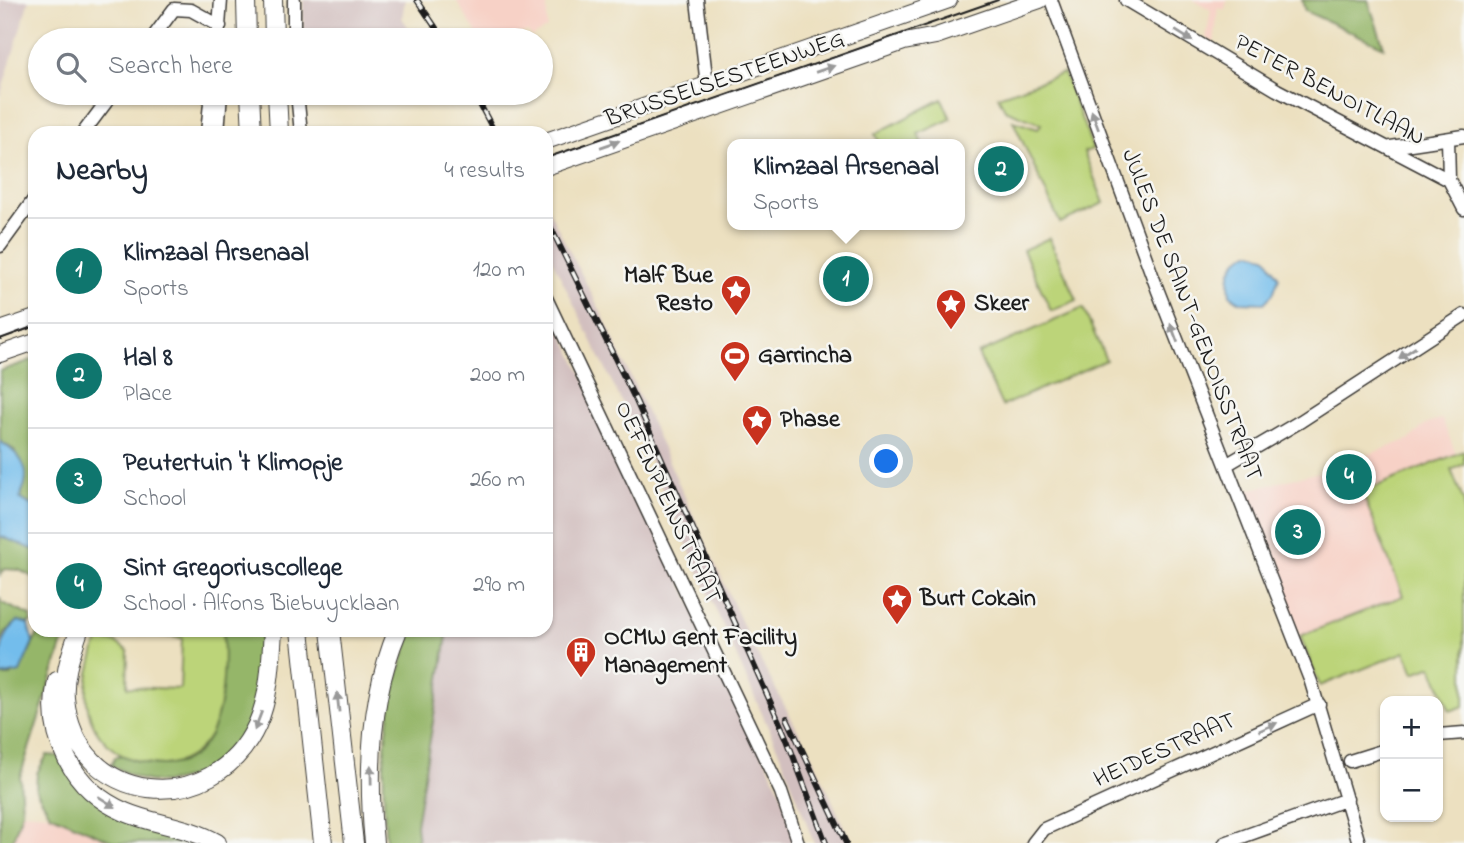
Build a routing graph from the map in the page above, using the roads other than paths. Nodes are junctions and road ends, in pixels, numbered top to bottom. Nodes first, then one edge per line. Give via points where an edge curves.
1 (220, 0) edge
2 (246, 0) edge
3 (273, 0) edge
4 (294, 0) edge
5 (697, 0) edge
6 (949, 0) edge
7 (1040, 0) edge
8 (1051, 0) edge
9 (1126, 0) edge
10 (160, 28) edge
11 (212, 28) edge
12 (219, 28) edge
13 (247, 28) edge
14 (274, 28) edge
15 (294, 28) edge
16 (707, 85) junction
17 (104, 105) edge
18 (210, 105) edge
19 (220, 105) edge
20 (251, 105) edge
21 (277, 105) edge
22 (298, 105) edge
23 (88, 126) edge
24 (208, 126) edge
25 (219, 126) edge
26 (252, 126) edge
27 (278, 126) edge
28 (299, 126) edge
29 (1464, 136) edge
30 (553, 139) edge
31 (1448, 139) junction
32 (1391, 147) junction
33 (553, 165) edge
34 (1449, 180) junction
35 (28, 208) edge
36 (1464, 209) edge
37 (0, 246) edge
38 (553, 313) edge
39 (1464, 316) edge
40 (28, 320) edge
41 (0, 330) edge
42 (28, 344) edge
43 (0, 354) edge
44 (1226, 465) junction
45 (70, 637) edge
46 (77, 637) edge
47 (272, 637) edge
48 (301, 637) edge
49 (331, 637) edge
50 (395, 637) edge
51 (1319, 704) junction
52 (1464, 733) edge
53 (1443, 735) edge
54 (1380, 752) edge
55 (1342, 763) junction
56 (1347, 799) junction
57 (1230, 842) edge
58 (217, 843) edge
59 (323, 843) edge
60 (354, 843) edge
61 (374, 843) edge
62 (798, 843) edge
63 (1033, 843) edge
64 (1359, 843) edge

1 - 12 street
2 - 13 highway
3 - 14 highway
4 - 15 street
5 - 16 street
6 - 16 main road, BRUSSELSESTEENWEG
33 -> 7 main road, BRUSSELSESTEENWEG via 892,46 936,36
44 -> 8 street, JULES DE SAINT-GENOISSTRAAT
9 -> 32 street, PETER BENOITLAAN via 1277,90
10 - 11 street via 174,9 197,12
16 - 30 main road, BRUSSELSESTEENWEG
17 - 23 street
18 - 24 street
19 - 25 street
20 - 26 highway
21 - 27 highway
22 - 28 street
29 - 31 street
31 - 32 street
31 - 34 street
32 - 34 street, PETER BENOITLAAN
34 - 36 street
35 - 37 street
38 - 62 street, OEFENPLEINSTRAAT via 781,792
39 -> 44 street
40 - 41 main road
42 - 43 main road
44 - 51 street, JULES DE SAINT-GENOISSTRAAT
45 -> 58 highway via 54,708 55,732 69,764 83,783 111,806
47 -> 46 highway via 265,698 247,743 215,776 173,790 130,785 85,751 73,731 65,696
48 - 59 highway
60 -> 49 highway
61 -> 50 highway via 371,762 375,716
51 - 55 street, JULES DE SAINT-GENOISSTRAAT
63 -> 51 street, HEIDESTRAAT via 1044,829
52 - 53 street
54 - 55 street
55 - 56 street, JULES DE SAINT-GENOISSTRAAT
56 - 57 street
56 - 64 street, JULES DE SAINT-GENOISSTRAAT

